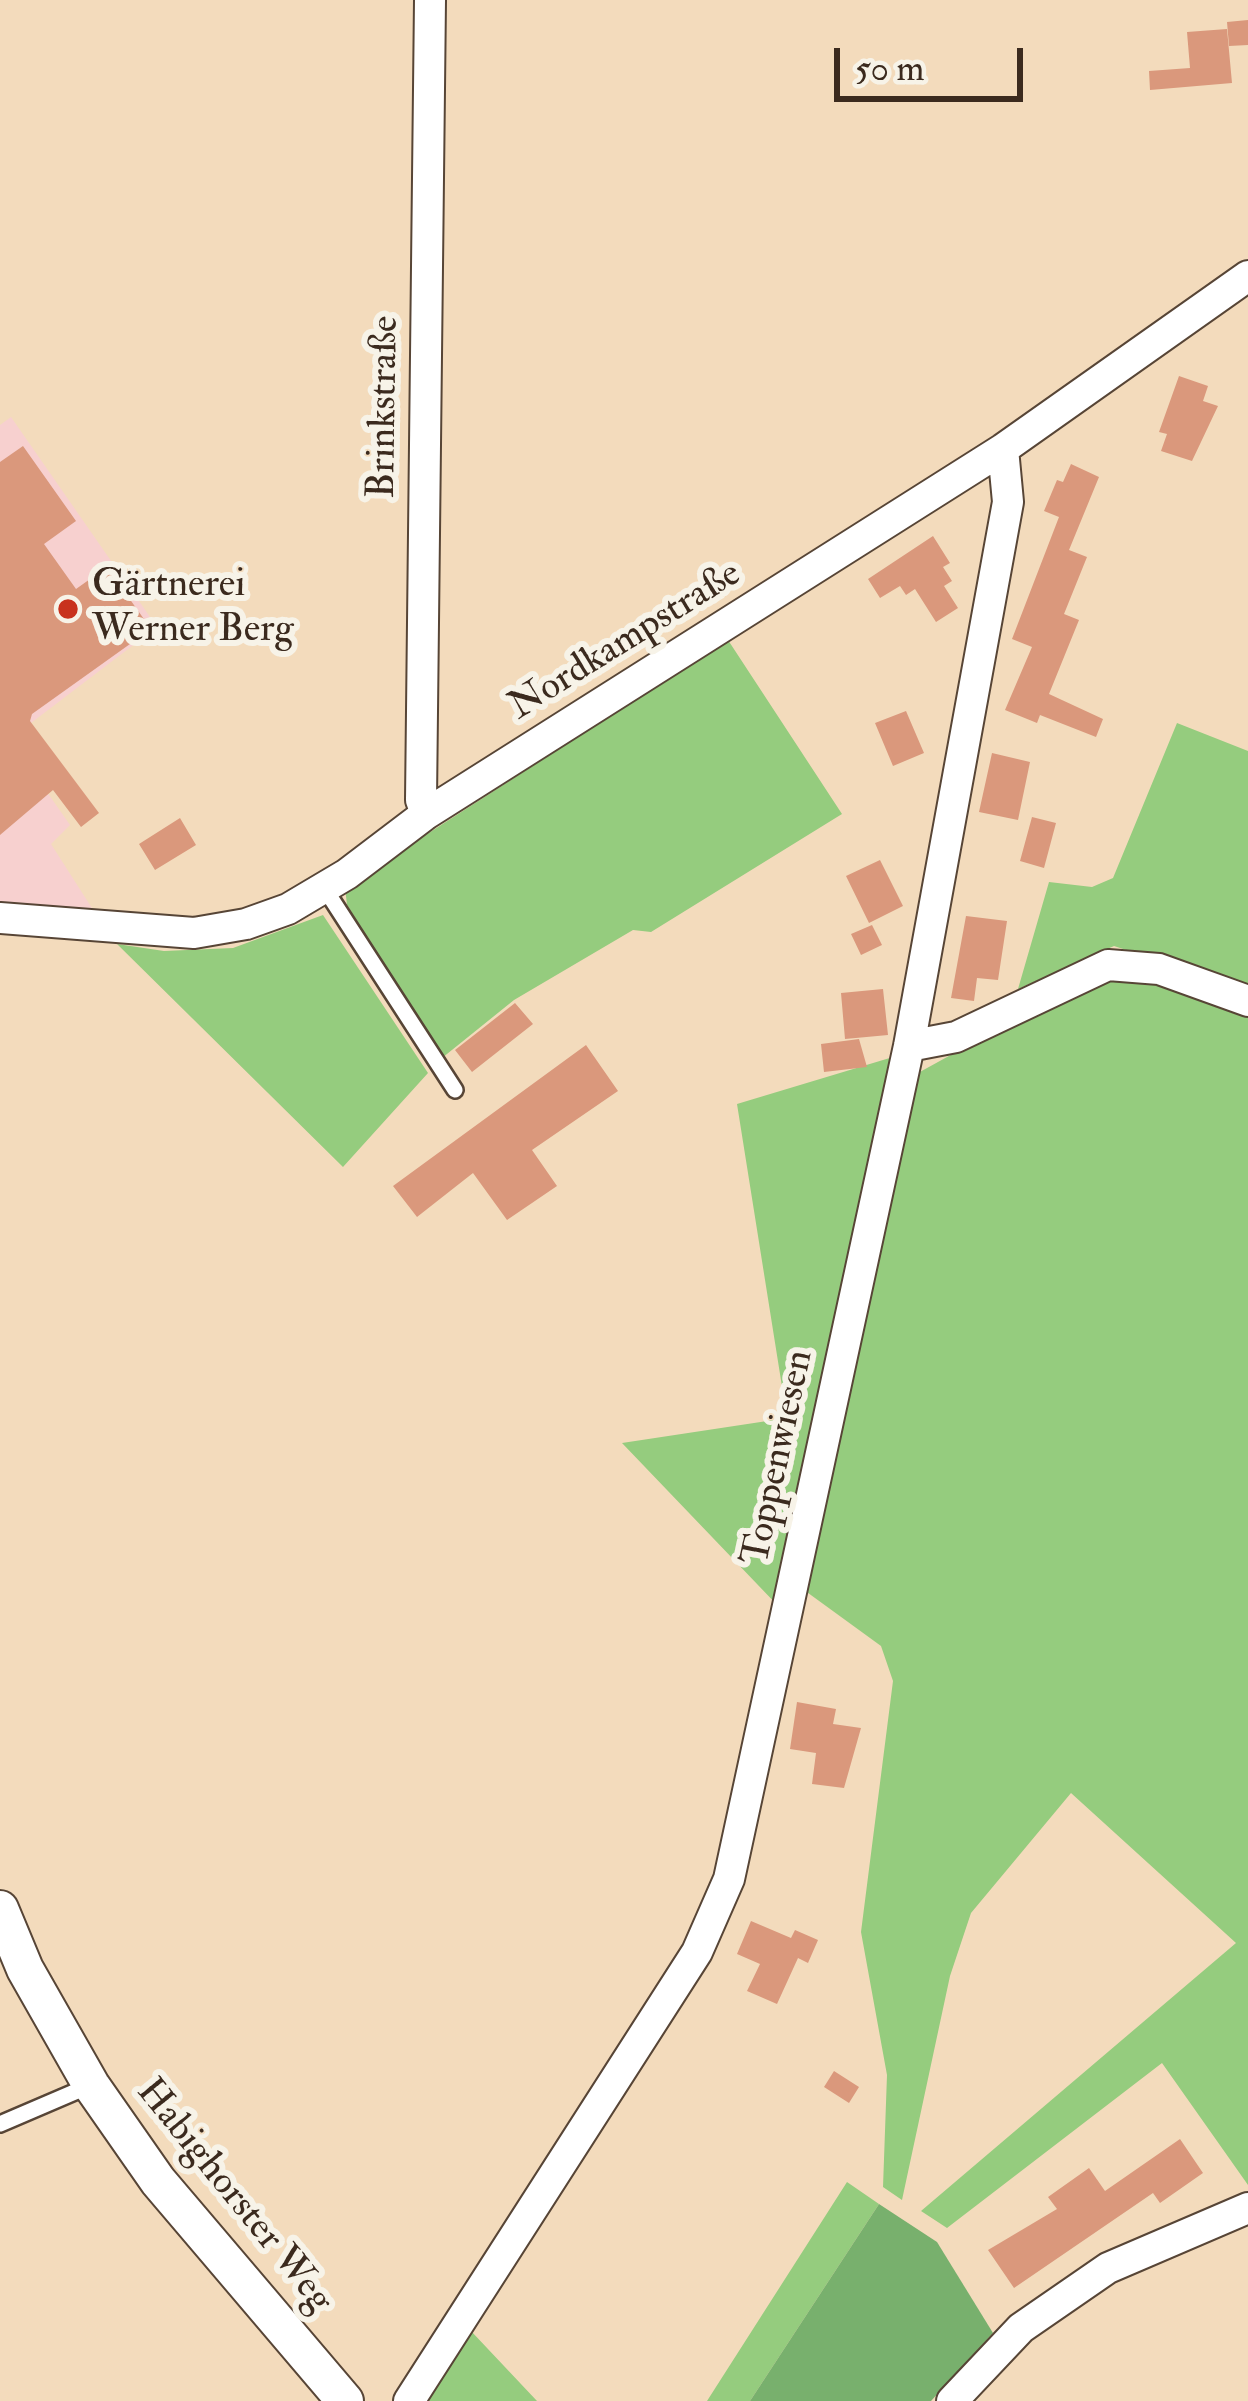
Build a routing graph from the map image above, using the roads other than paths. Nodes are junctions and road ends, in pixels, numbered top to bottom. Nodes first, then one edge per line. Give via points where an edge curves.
1 (430, 0) edge
2 (1248, 276) edge
3 (1003, 449) junction
4 (426, 814) junction
5 (325, 889) junction
6 (0, 918) edge
7 (1248, 1001) edge
8 (909, 1046) junction
9 (455, 1090) dead end
10 (0, 1909) edge
11 (91, 2085) junction
12 (0, 2124) edge
13 (1248, 2208) edge
14 (345, 2401) edge
15 (409, 2401) edge
16 (952, 2401) edge

1 - 4 street, Brinkstraße
2 - 3 street, Nordkampstraße
3 - 4 street, Nordkampstraße
3 - 8 street, Toppenwiesen via 1007,502
4 - 5 street, Nordkampstraße
5 - 6 street, Nordkampstraße via 246,924 194,934
5 - 9 lane
7 - 8 street via 1159,969 1108,964 956,1037
8 - 15 street, Toppenwiesen via 717,1913
10 - 11 street, Habighorster Weg
11 - 12 lane
11 - 14 street, Habighorster Weg via 158,2181
13 - 16 street via 1108,2267 1022,2328

